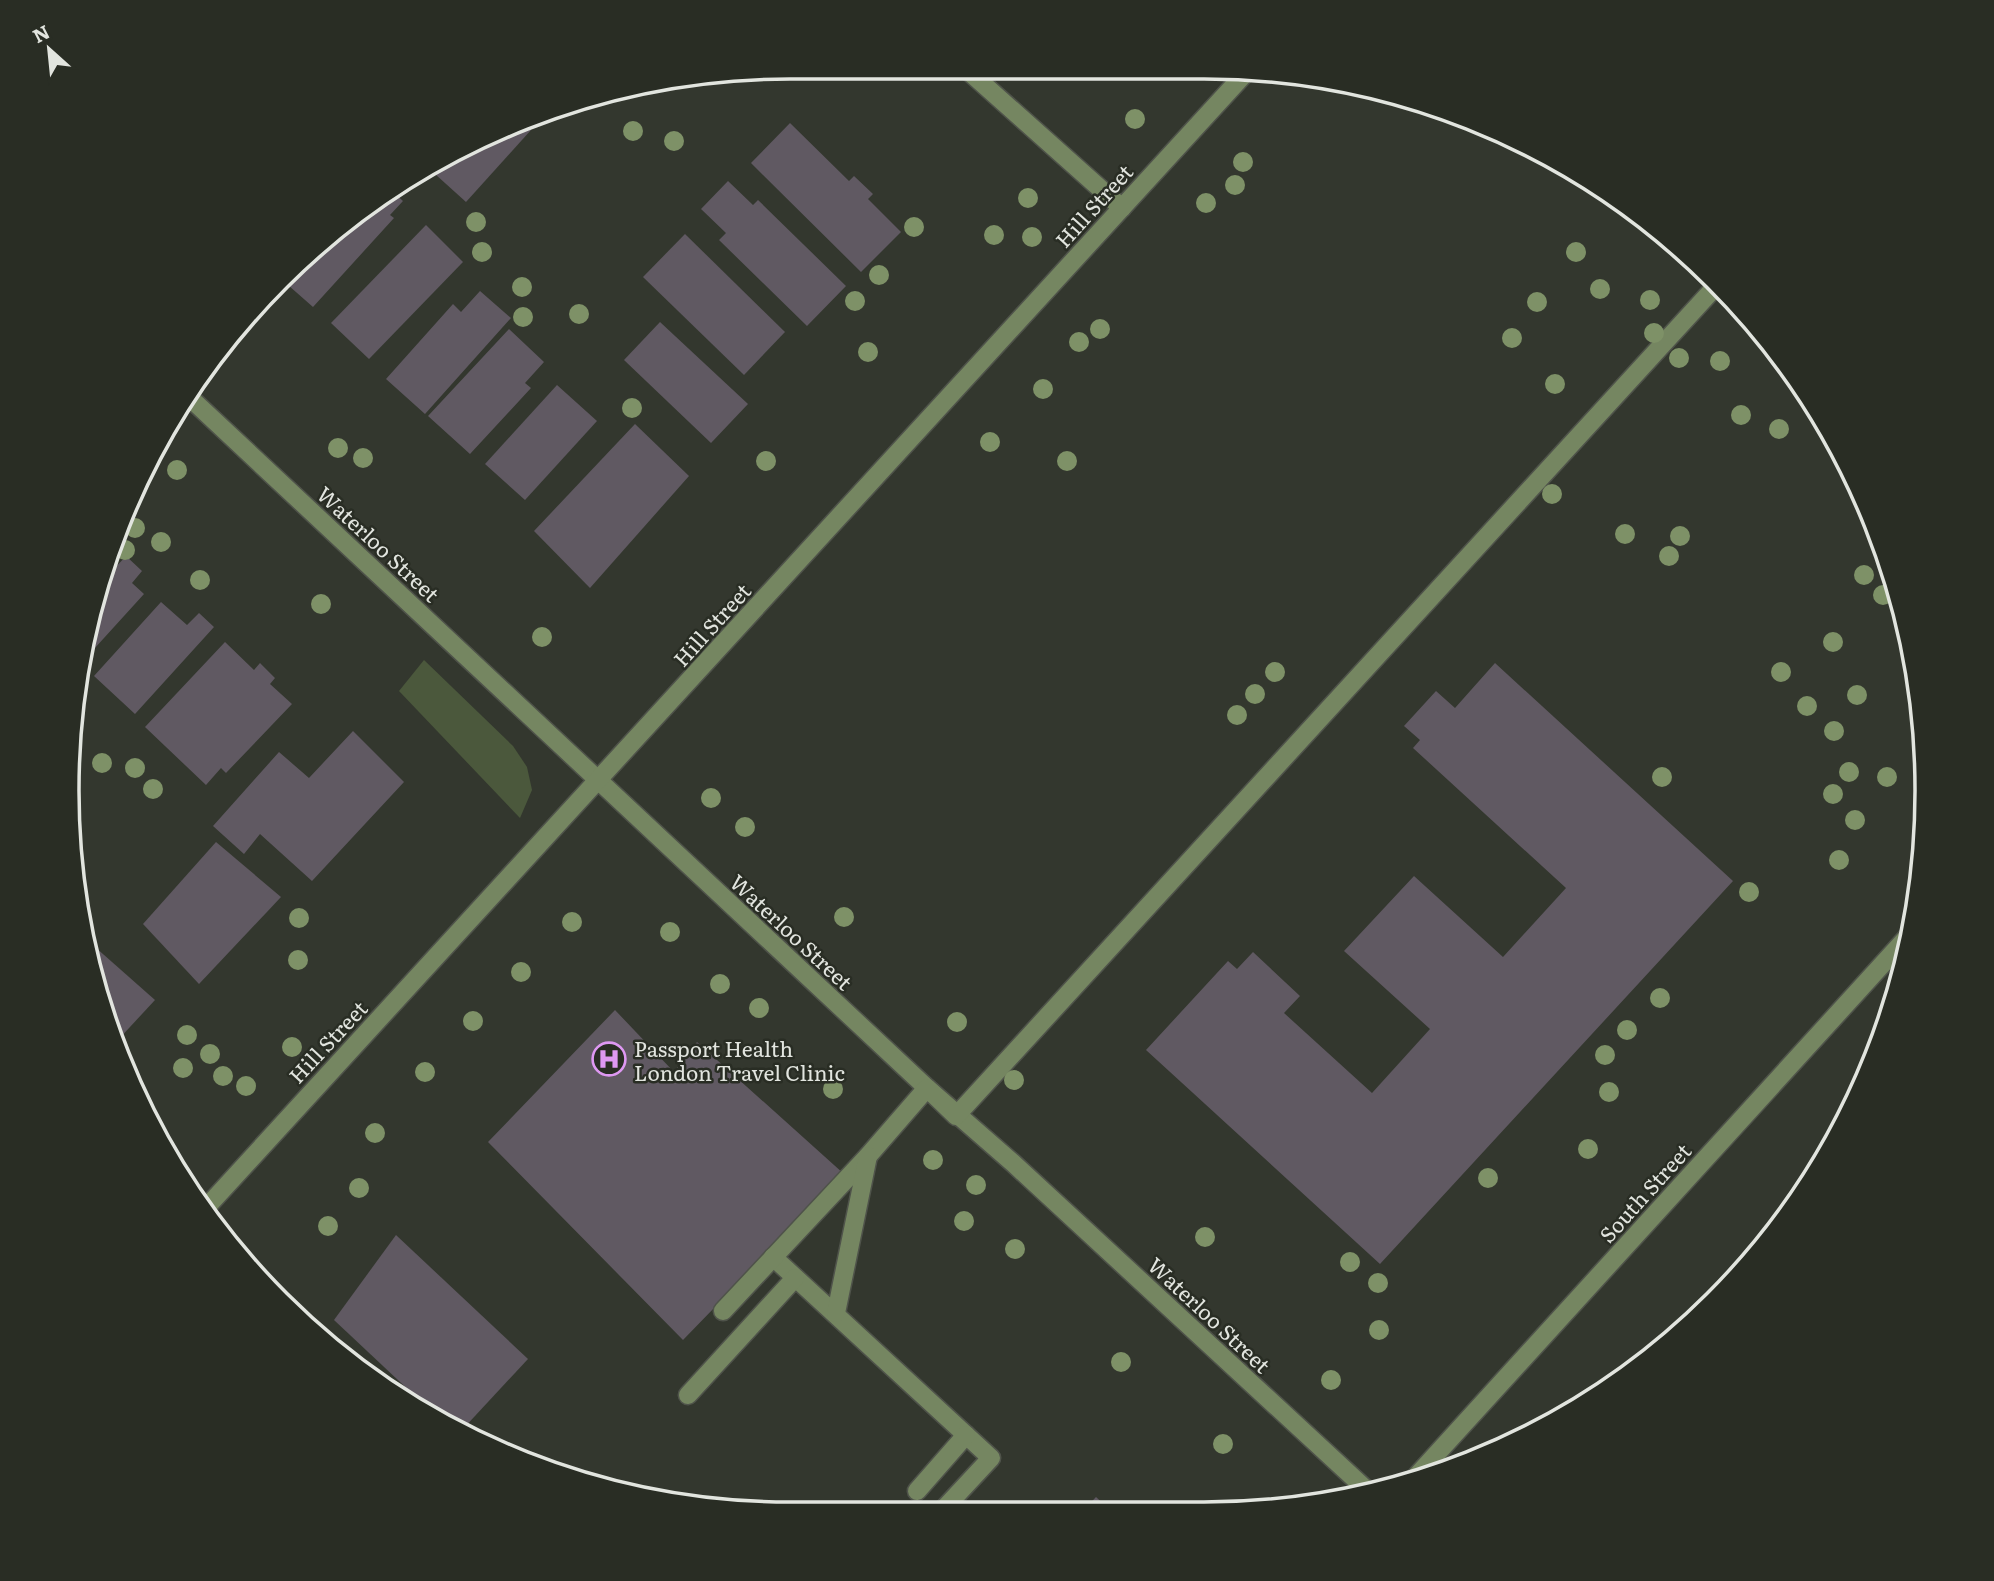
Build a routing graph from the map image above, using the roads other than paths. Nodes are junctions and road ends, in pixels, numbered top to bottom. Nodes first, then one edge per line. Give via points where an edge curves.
1 (977, 79) edge
2 (1239, 80) edge
3 (1122, 208) junction
4 (1711, 291) edge
5 (195, 402) edge
6 (599, 781) junction
7 (1898, 948) edge
8 (927, 1088) junction
9 (956, 1116) junction
10 (868, 1156) junction
11 (211, 1202) edge
12 (773, 1257) junction
13 (795, 1278) junction
14 (723, 1311) dead end
15 (836, 1313) junction
16 (688, 1395) dead end
17 (967, 1435) junction
18 (1426, 1466) edge
19 (1361, 1485) edge
20 (917, 1491) dead end
21 (950, 1502) edge

1 - 3 street
2 - 3 street, Hill Street
3 - 6 street, Hill Street
4 - 9 street
5 - 6 street, Waterloo Street
6 - 8 street, Waterloo Street
6 - 11 street, Hill Street
7 - 18 street, South Street
8 - 9 street, Waterloo Street
8 - 10 street
9 - 19 street, Waterloo Street via 1013,1163
10 - 12 street
10 - 15 street
12 - 13 street
12 - 14 street
13 - 15 street
13 - 16 street
15 - 17 street
17 - 20 street
17 - 21 street via 991,1458

